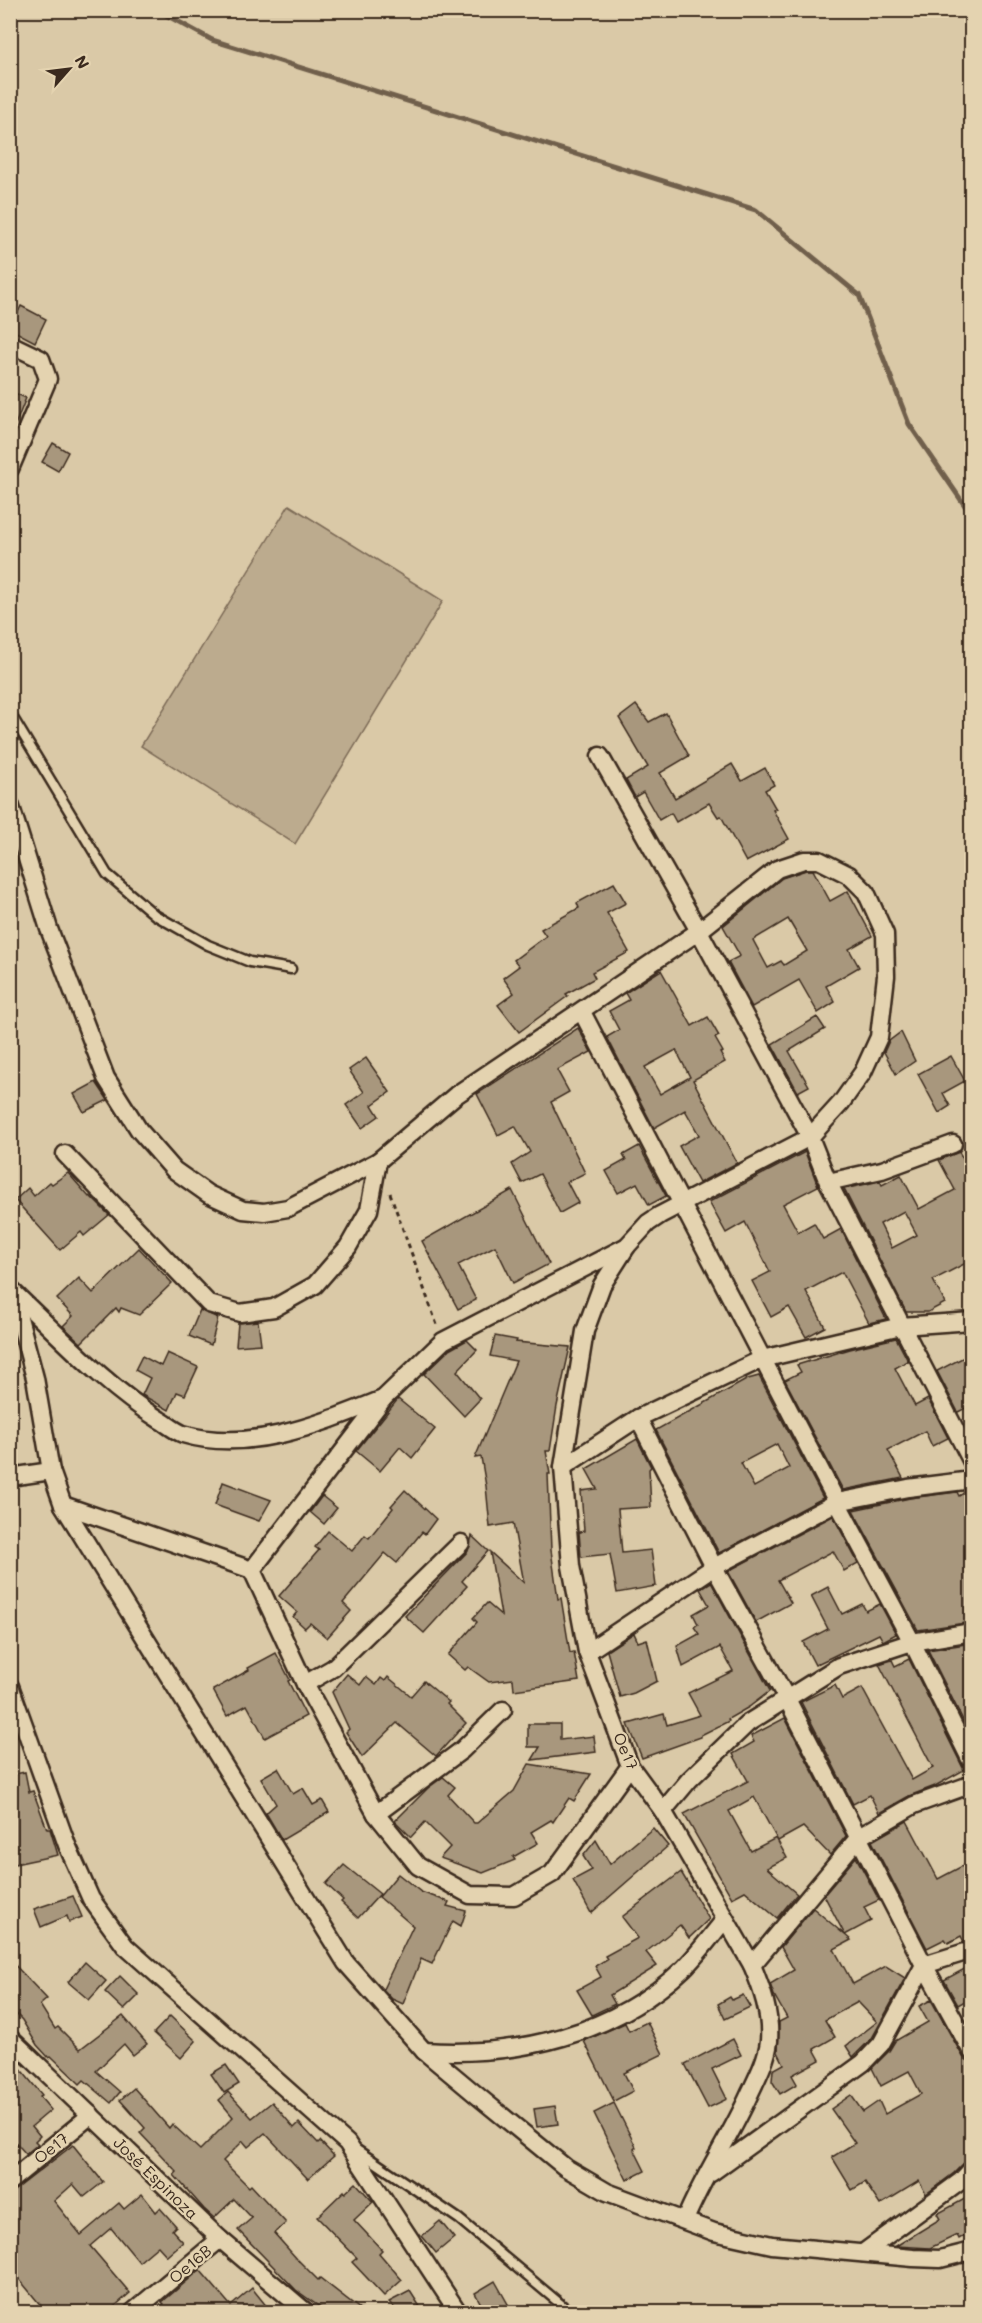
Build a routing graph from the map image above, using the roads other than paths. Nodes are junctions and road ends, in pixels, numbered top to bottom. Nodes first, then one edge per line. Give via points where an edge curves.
1 (10, 344) edge
2 (18, 430) edge
3 (10, 469) edge
4 (10, 712) edge
5 (600, 756) dead end
6 (10, 804) edge
7 (699, 931) junction
8 (291, 969) dead end
9 (582, 1012) junction
10 (810, 1137) junction
11 (953, 1144) dead end
12 (64, 1154) dead end
13 (378, 1161) junction
14 (828, 1182) junction
15 (681, 1203) junction
16 (627, 1246) junction
17 (11, 1289) edge
18 (972, 1321) edge
19 (901, 1326) junction
20 (762, 1359) junction
21 (384, 1398) junction
22 (638, 1418) junction
23 (972, 1462) edge
24 (563, 1467) junction
25 (51, 1471) junction
26 (10, 1477) edge
27 (972, 1480) edge
28 (837, 1503) junction
29 (63, 1505) junction
30 (461, 1542) dead end
31 (714, 1567) junction
32 (252, 1570) junction
33 (972, 1632) edge
34 (912, 1642) junction
35 (587, 1652) junction
36 (304, 1684) junction
37 (10, 1686) edge
38 (787, 1699) junction
39 (503, 1710) dead end
40 (972, 1763) edge
41 (630, 1766) junction
42 (972, 1784) edge
43 (663, 1811) junction
44 (376, 1814) junction
45 (859, 1837) junction
46 (725, 1919) junction
47 (972, 1950) edge
48 (752, 1965) junction
49 (924, 1965) junction
50 (10, 2038) edge
51 (424, 2051) junction
52 (972, 2052) edge
53 (91, 2115) junction
54 (346, 2143) junction
55 (972, 2169) edge
56 (707, 2176) junction
57 (10, 2181) edge
58 (686, 2220) junction
59 (220, 2239) junction
60 (972, 2251) edge
61 (863, 2253) junction
62 (132, 2313) edge
63 (306, 2313) edge
64 (458, 2313) edge
65 (570, 2313) edge

1 - 2 street via 41,359 48,379 47,387
2 - 3 street
4 - 8 lane via 107,874 155,915 208,945 250,962
5 - 7 street
6 - 13 street via 49,930 106,1078 139,1130 174,1170 208,1194 243,1210 264,1212 288,1208
7 - 9 street
7 - 10 street
7 - 10 street via 777,869 804,860 828,863 849,875 866,892 885,934 886,976 879,1037 863,1072
9 - 13 street via 456,1095
9 - 15 street
10 - 14 street
10 - 15 street
11 - 14 street via 882,1170
12 - 13 street via 209,1304 240,1313 274,1308 315,1285 348,1247 369,1210
14 - 19 street
15 - 16 street via 648,1223
15 - 20 street
16 - 21 street via 443,1341
16 - 24 street, Oe17 via 602,1285 585,1331
17 - 21 street via 104,1379 182,1434 224,1441 268,1436 317,1425
17 - 25 street via 35,1378
18 - 19 street
19 - 20 street
19 - 23 street
20 - 22 street
20 - 28 street
21 - 32 street
22 - 24 street
22 - 31 street
24 - 35 street, Oe17 via 571,1566
25 - 26 street
25 - 29 street
27 - 28 street
28 - 31 street
28 - 34 street
29 - 32 street
29 - 51 street via 346,1963
30 - 36 street via 333,1668
31 - 35 street
31 - 38 street
32 - 36 street
33 - 34 street
34 - 38 street via 839,1666
34 - 40 street
35 - 41 street, Oe17
36 - 44 street
37 - 54 street via 67,1845 91,1899 125,1946
38 - 43 street via 748,1723
38 - 45 street
39 - 44 street via 462,1750
41 - 43 street, Oe17
41 - 44 street via 552,1874 514,1896 470,1895 418,1866
42 - 45 street via 914,1805
43 - 46 street, Oe17
45 - 48 street
45 - 49 street
46 - 48 street, Oe17
46 - 51 street via 684,1968 621,2014 540,2044 476,2053
47 - 49 street
48 - 56 street, Oe17 via 768,2014 769,2041 741,2113
49 - 52 street
49 - 56 street via 881,2044 863,2063
50 - 53 street, José Espinoza
51 - 58 street via 566,2168 607,2192
53 - 57 street, Oe17
53 - 59 street, José Espinoza
54 - 64 street
54 - 65 lane via 459,2219
55 - 61 street
56 - 58 street, Oe17
58 - 61 street via 714,2232 772,2245
59 - 62 street, Oe16B
59 - 63 street, José Espinoza
60 - 61 street via 940,2259

